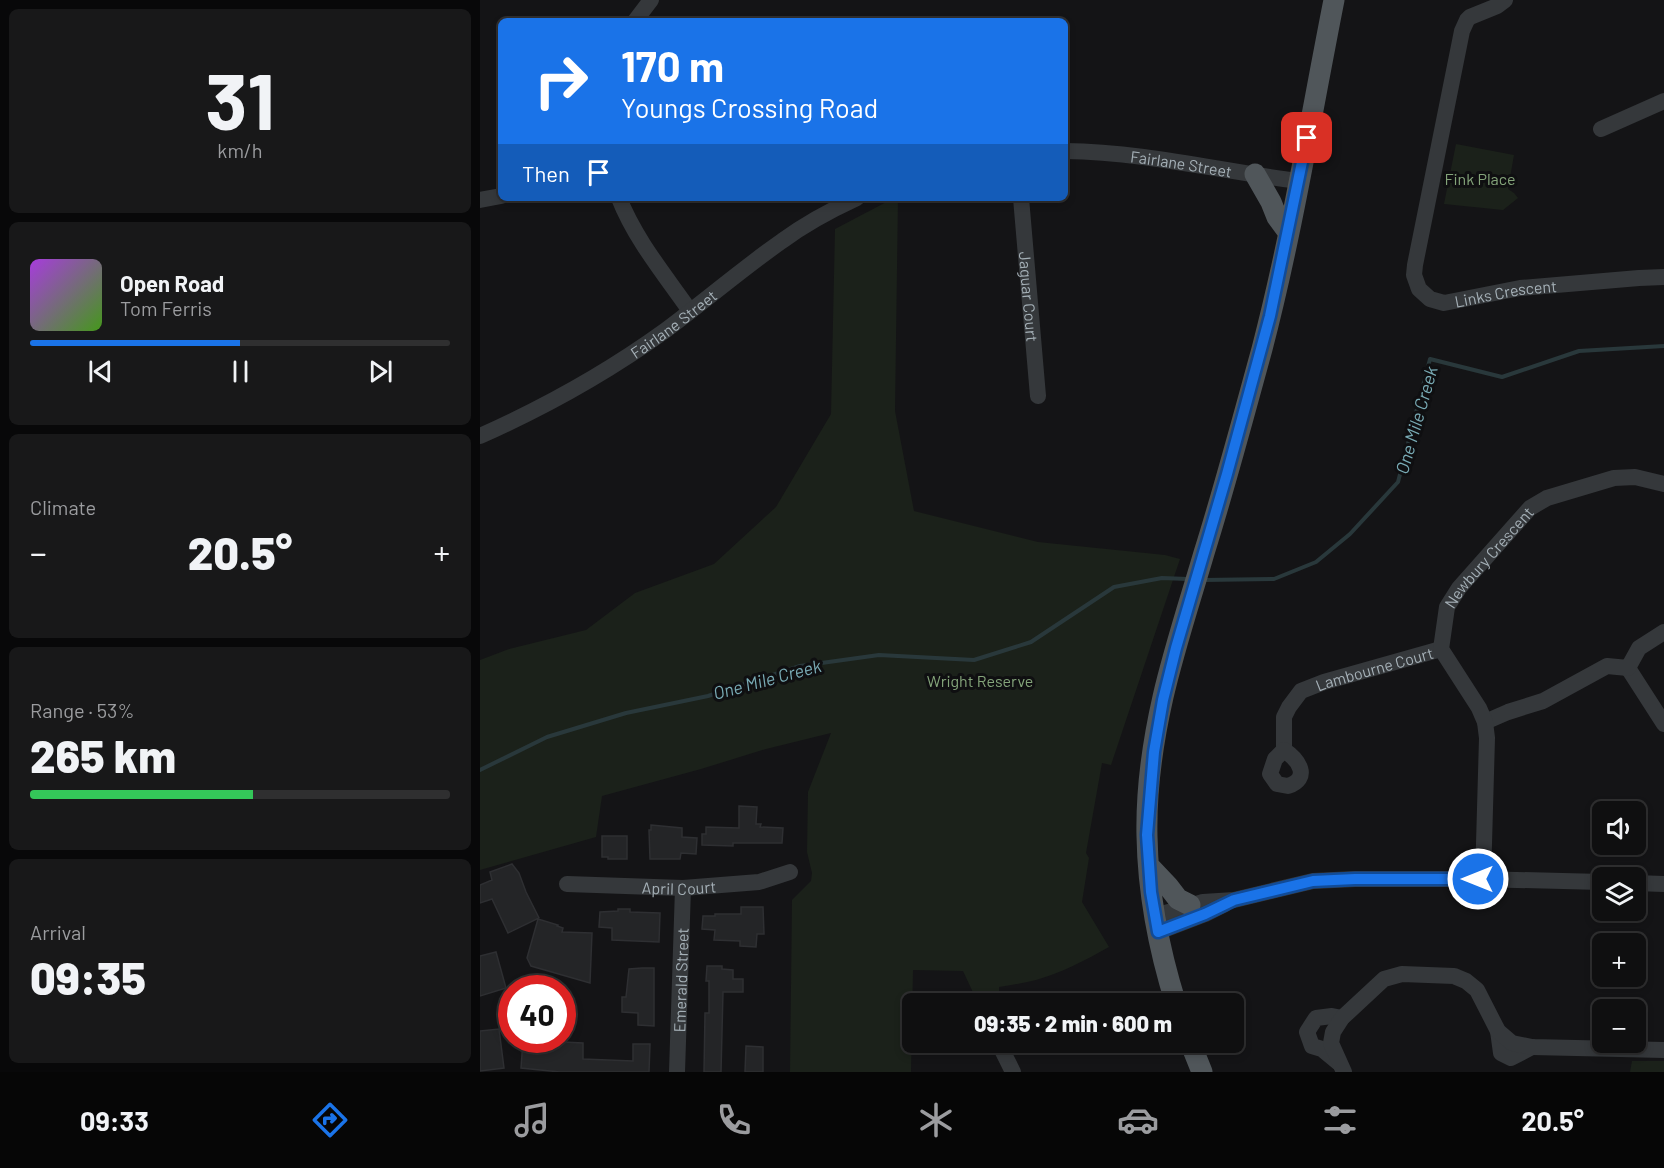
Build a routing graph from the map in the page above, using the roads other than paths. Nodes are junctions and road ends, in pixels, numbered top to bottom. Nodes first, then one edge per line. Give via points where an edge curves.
1 (1334, 0) edge
2 (1505, 0) edge
3 (645, 2) edge
4 (637, 18) edge
5 (1664, 101) edge
6 (1601, 129) dead end
7 (1068, 151) edge
8 (1255, 174) junction
9 (1298, 181) junction
10 (498, 197) edge
11 (480, 200) edge
12 (620, 201) edge
13 (851, 201) edge
14 (1021, 201) edge
15 (1288, 232) junction
16 (1664, 277) edge
17 (690, 312) junction
18 (1038, 396) dead end
19 (480, 436) edge
20 (1664, 484) edge
21 (1664, 632) edge
22 (1441, 649) junction
23 (1628, 668) junction
24 (1485, 722) junction
25 (1664, 724) edge
26 (1284, 750) dead end
27 (1150, 867) junction
28 (790, 872) dead end
29 (1483, 879) junction
30 (1592, 882) edge
31 (1646, 883) edge
32 (567, 884) dead end
33 (1664, 884) edge
34 (683, 888) junction
35 (1234, 900) junction
36 (1190, 905) junction
37 (1156, 924) junction
38 (1173, 993) edge
39 (1342, 1018) junction
40 (1664, 1050) edge
41 (1004, 1053) edge
42 (1194, 1053) edge
43 (1342, 1068) edge
44 (677, 1072) edge
45 (1013, 1072) edge
46 (1202, 1072) edge

1 - 9 main road
2 - 16 street, Links Crescent via 1470,17 1462,31 1415,265 1419,289 1430,299 1444,303 1520,288
3 - 4 street
5 - 6 street
7 - 8 street, Fairlane Street via 1122,153
8 - 9 street, Fairlane Street
8 - 15 main road
9 - 15 main road
10 - 11 street
12 - 17 street via 637,234
13 - 17 street, Fairlane Street via 783,239
14 - 18 street, Jaguar Court
15 - 27 main road via 1265,337 1163,700 1147,835
17 - 19 street, Fairlane Street via 578,387
20 - 22 street, Newbury Crescent via 1635,477 1614,478 1564,492 1530,507 1447,606
21 - 23 street via 1639,648
22 - 24 street
22 - 26 street, Lambourne Court via 1302,691 1284,717
23 - 24 street via 1607,666 1543,700
23 - 25 street
24 - 29 street
27 - 36 main road via 1178,899
27 - 37 main road
28 - 34 street, April Court via 759,882
29 - 30 street
29 - 35 street via 1313,881
31 - 33 street
32 - 34 street, April Court
34 - 44 street, Emerald Street
35 - 36 street
35 - 37 street via 1205,914
36 - 37 street
37 - 38 main road
39 - 40 street via 1371,993 1376,971 1390,966 1402,974 1454,976 1478,990 1498,1031 1501,1053 1511,1058 1533,1047
39 - 43 street via 1331,1043
39 - 43 street via 1316,1018 1307,1032 1312,1046 1322,1049
41 - 45 street
42 - 46 main road

